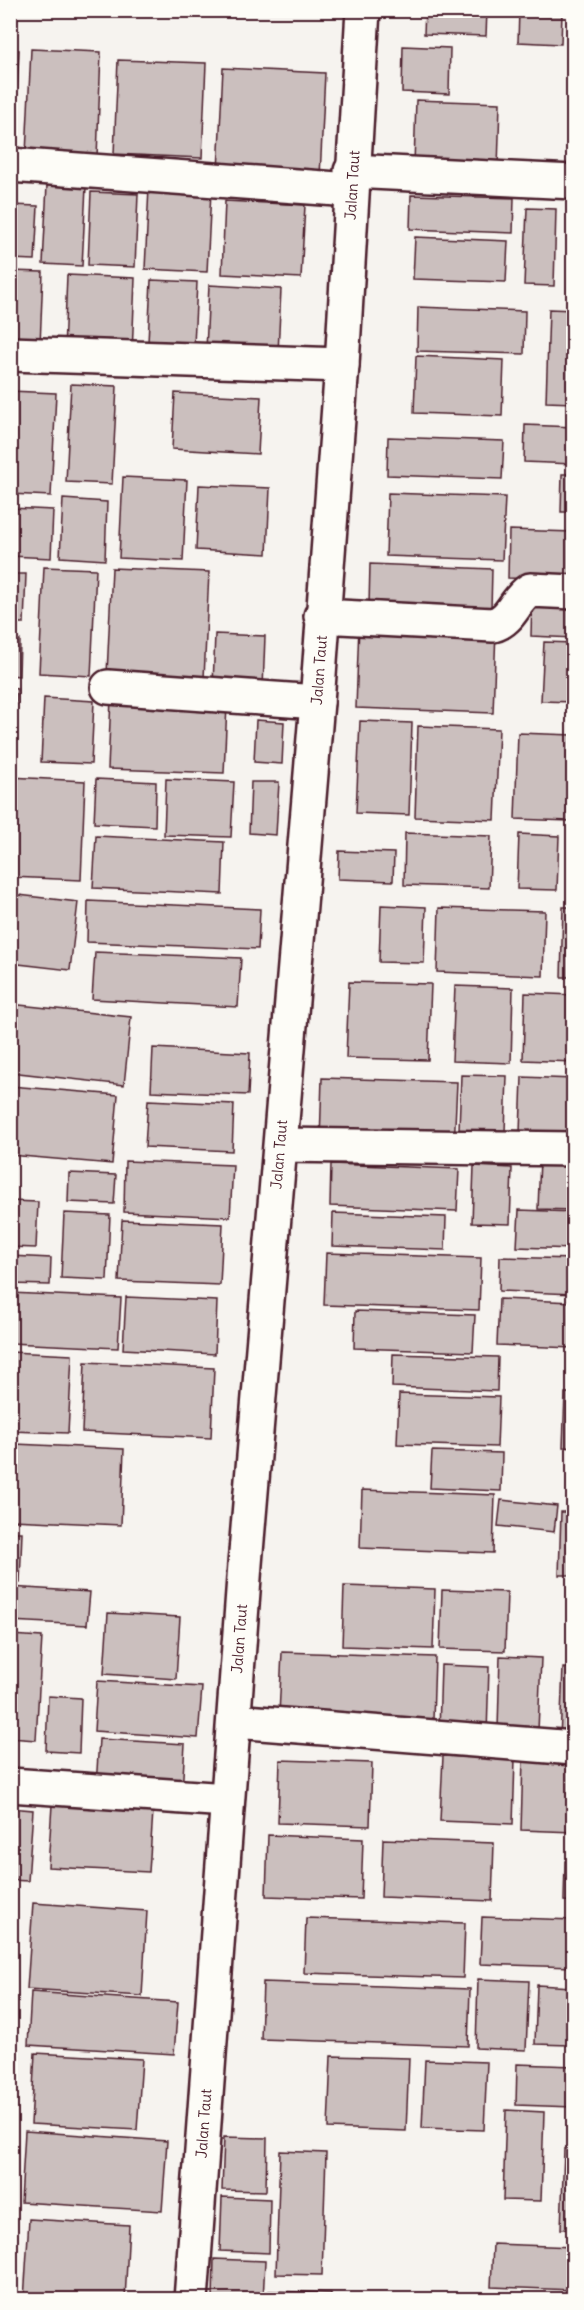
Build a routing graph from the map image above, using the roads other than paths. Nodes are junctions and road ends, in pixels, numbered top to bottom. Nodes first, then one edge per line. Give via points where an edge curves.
1 (363, 10) edge
2 (10, 165) edge
3 (351, 181) junction
4 (573, 182) edge
5 (10, 354) edge
6 (342, 365) junction
7 (573, 592) edge
8 (321, 616) junction
9 (108, 687) dead end
10 (317, 702) junction
11 (281, 1144) junction
12 (573, 1149) edge
13 (234, 1721) junction
14 (573, 1748) edge
15 (10, 1785) edge
16 (227, 1800) junction
17 (191, 2300) edge

1 - 3 street, Jalan Taut
2 - 3 street
3 - 4 street
3 - 6 street, Jalan Taut
5 - 6 street
6 - 8 street, Jalan Taut
7 - 8 street via 530,590 505,621 493,625
8 - 10 street, Jalan Taut
9 - 10 street
10 - 11 street, Jalan Taut
11 - 12 street
11 - 13 street, Jalan Taut
13 - 14 street
13 - 16 street, Jalan Taut
15 - 16 street
16 - 17 street, Jalan Taut

